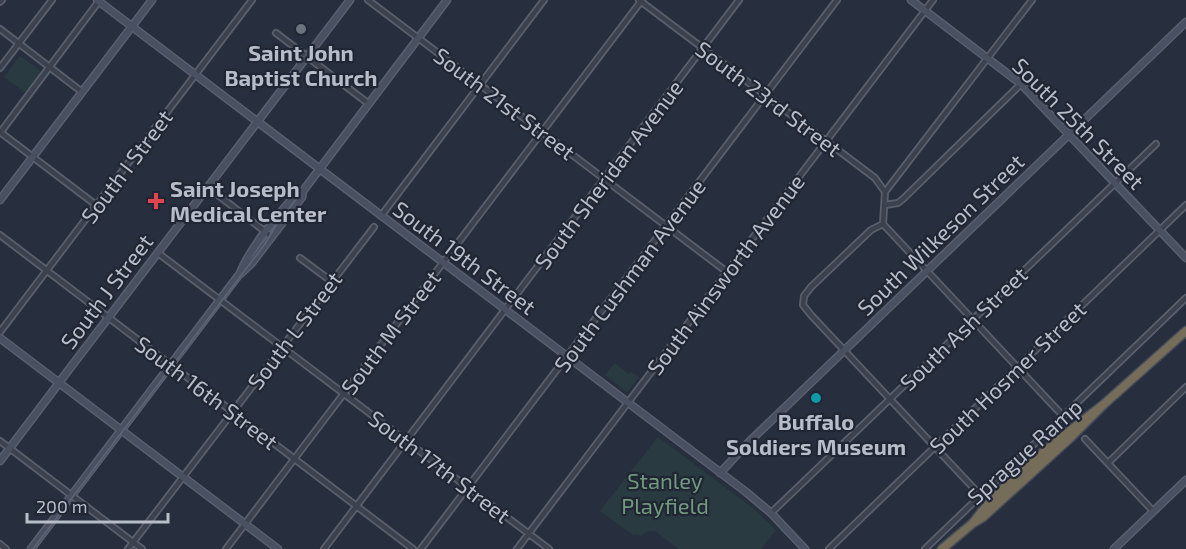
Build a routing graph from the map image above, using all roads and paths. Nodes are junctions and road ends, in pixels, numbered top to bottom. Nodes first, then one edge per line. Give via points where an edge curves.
1 (52, 0) edge
2 (98, 0) edge
3 (152, 0) edge
4 (252, 0) edge
5 (350, 0) edge
6 (368, 0) edge
7 (447, 0) edge
8 (544, 0) edge
9 (641, 0) edge
10 (739, 0) edge
11 (837, 0) edge
12 (911, 0) edge
13 (933, 0) edge
14 (1032, 0) edge
15 (925, 11) junction
16 (1186, 22) edge
17 (132, 27) junction
18 (0, 30) edge
19 (276, 33) dead end
20 (418, 38) junction
21 (19, 44) junction
22 (703, 48) junction
23 (307, 57) junction
24 (988, 58) junction
25 (50, 67) junction
26 (0, 68) edge
27 (195, 74) junction
28 (1021, 84) junction
29 (480, 85) junction
30 (82, 92) junction
31 (765, 95) junction
32 (369, 104) junction
33 (257, 122) junction
34 (0, 133) edge
35 (543, 133) junction
36 (1070, 134) junction
37 (826, 141) junction
38 (1156, 144) dead end
39 (33, 157) junction
40 (319, 169) junction
41 (604, 179) junction
42 (212, 181) junction
43 (1115, 183) junction
44 (209, 188) junction
45 (303, 191) junction
46 (885, 192) junction
47 (201, 195) junction
48 (0, 200) edge
49 (96, 205) junction
50 (885, 205) junction
51 (1186, 205) edge
52 (381, 216) junction
53 (884, 224) junction
54 (667, 226) junction
55 (374, 227) dead end
56 (1160, 230) junction
57 (266, 232) junction
58 (0, 235) edge
59 (272, 237) junction
60 (158, 253) junction
61 (300, 258) dead end
62 (1186, 258) edge
63 (443, 263) junction
64 (46, 270) junction
65 (926, 271) junction
66 (728, 272) junction
67 (238, 276) junction
68 (331, 281) junction
69 (1186, 298) edge
70 (220, 300) junction
71 (505, 310) junction
72 (109, 318) junction
73 (972, 320) junction
74 (0, 332) edge
75 (1186, 332) edge
76 (0, 338) edge
77 (282, 346) junction
78 (844, 350) junction
79 (567, 357) junction
80 (171, 365) junction
81 (1017, 368) junction
82 (60, 382) junction
83 (1186, 387) edge
84 (344, 393) junction
85 (889, 398) junction
86 (628, 403) junction
87 (232, 412) junction
88 (1063, 416) junction
89 (121, 431) junction
90 (1085, 439) dead end
91 (406, 440) junction
92 (0, 441) edge
93 (935, 446) junction
94 (9, 448) junction
95 (294, 459) junction
96 (0, 461) edge
97 (1108, 463) junction
98 (720, 472) junction
99 (183, 477) junction
100 (1186, 480) edge
101 (468, 487) junction
102 (72, 495) junction
103 (981, 496) junction
104 (356, 506) junction
105 (1154, 511) junction
106 (771, 513) junction
107 (244, 524) junction
108 (529, 534) junction
109 (133, 543) junction
110 (0, 544) edge
111 (6, 549) edge
112 (31, 549) edge
113 (128, 549) edge
114 (142, 549) edge
115 (226, 549) edge
116 (278, 549) edge
117 (324, 549) edge
118 (413, 549) edge
119 (421, 549) edge
120 (517, 549) edge
121 (549, 549) edge
122 (805, 549) edge
123 (829, 549) edge
124 (925, 549) edge
125 (942, 549) edge
126 (1114, 549) edge

1 - 21 street
2 - 17 street, South 19th Street
2 - 25 street
3 - 17 street
4 - 27 street, South I Street
5 - 23 street
6 - 20 street, South 21st Street
7 - 20 street
8 - 29 street
9 - 22 street, South 23rd Street
9 - 35 street, South M Street
10 - 22 street, South Sheridan Avenue
11 - 31 street, South Cushman Avenue
12 - 15 street, South 25th Street
13 - 15 street, South Ainsworth Avenue
14 - 24 street
15 - 24 street, South 25th Street
15 - 37 street, South Ainsworth Avenue
16 - 36 street, South Wilkeson Street
17 - 27 street, South 19th Street
17 - 30 street
18 - 21 street
19 - 23 street
20 - 29 street, South 21st Street
20 - 32 street
21 - 25 street
21 - 26 street
22 - 31 street, South 23rd Street
22 - 41 street, South Sheridan Avenue
23 - 32 street
23 - 33 street
24 - 28 street, South 25th Street
24 - 46 street
25 - 30 street
25 - 34 street
27 - 33 street, South 19th Street
27 - 49 street, South I Street
28 - 36 street, South 25th Street
28 - 50 street via 903,199
29 - 35 street, South 21st Street
29 - 52 street
30 - 39 street
31 - 37 street, South 23rd Street
31 - 54 street, South Cushman Avenue
32 - 40 street
33 - 40 street, South 19th Street
33 - 42 street
34 - 39 street
35 - 41 street, South 21st Street
35 - 63 street, South M Street
36 - 43 street, South 25th Street
36 - 65 street, South Wilkeson Street
37 - 46 street, South 23rd Street via 875,178
37 - 66 street, South Ainsworth Avenue
38 - 43 street, South Ash Street
39 - 48 street
39 - 49 street
40 - 45 street
40 - 52 street, South 19th Street
41 - 54 street, South 21st Street
41 - 71 street, South Sheridan Avenue
42 - 44 street
42 - 47 street
43 - 56 street, South 25th Street
43 - 73 street, South Ash Street
44 - 47 street
44 - 57 street
45 - 57 street via 297,193
45 - 59 street
46 - 50 street
47 - 60 street, South J Street
49 - 64 street, South I Street
50 - 53 street
51 - 56 street, South Hosmer Street
52 - 63 street, South 19th Street
53 - 65 street
53 - 78 street via 871,230 804,296 803,302 811,315
54 - 66 street, South 21st Street
54 - 79 street, South Cushman Avenue
55 - 68 street, South L Street
56 - 62 street, South 25th Street
56 - 81 street, South Hosmer Street
57 - 59 street
57 - 67 street
58 - 64 street, South 16th Street
59 - 67 street
60 - 70 street, South 17th Street
60 - 72 street, South J Street
61 - 68 street
63 - 71 street, South 19th Street
63 - 84 street, South M Street
64 - 72 street, South 16th Street
64 - 74 street, South I Street
65 - 73 street
65 - 78 street, South Wilkeson Street
66 - 86 street, South Ainsworth Avenue
67 - 70 street
68 - 77 street, South L Street
69 - 88 street
70 - 77 street, South 17th Street
70 - 80 street
71 - 79 street, South 19th Street
71 - 91 street, South Sheridan Avenue
72 - 80 street, South 16th Street
72 - 82 street, South J Street
73 - 81 street
73 - 85 street, South Ash Street
75 - 125 highway, Sprague Ramp via 992,509
76 - 82 street
77 - 84 street, South 17th Street
77 - 87 street, South L Street
78 - 85 street
78 - 98 street, South Wilkeson Street
79 - 86 street, South 19th Street
79 - 101 street, South Cushman Avenue
80 - 87 street, South 16th Street
80 - 89 street
81 - 88 street
81 - 93 street, South Hosmer Street
82 - 89 street
82 - 94 street, South J Street
83 - 97 street
84 - 91 street, South 17th Street
84 - 95 street, South M Street
85 - 93 street
85 - 106 street, South Ash Street
86 - 98 street, South 19th Street
86 - 108 street, South Ainsworth Avenue
87 - 95 street, South 16th Street
87 - 99 street, South L Street
88 - 103 street
89 - 99 street
89 - 102 street
90 - 97 street
91 - 101 street, South 17th Street
91 - 104 street, South Sheridan Avenue
92 - 94 street
93 - 103 street
93 - 123 street, South Hosmer Street
94 - 96 street, South J Street
94 - 102 street
95 - 104 street, South 16th Street
95 - 107 street, South M Street
97 - 105 street
98 - 106 street, South 19th Street
99 - 107 street
99 - 109 street, South L Street
100 - 105 street
101 - 108 street, South 17th Street
101 - 119 street, South Cushman Avenue
102 - 109 street
102 - 112 street
103 - 124 street
104 - 117 street, South Sheridan Avenue
104 - 118 street, South 16th Street
105 - 126 street
106 - 122 street, South 19th Street
107 - 115 street, South M Street
107 - 116 street
108 - 120 street, South Ainsworth Avenue
108 - 121 street, South 17th Street
109 - 113 street, South L Street
109 - 114 street
110 - 111 street

